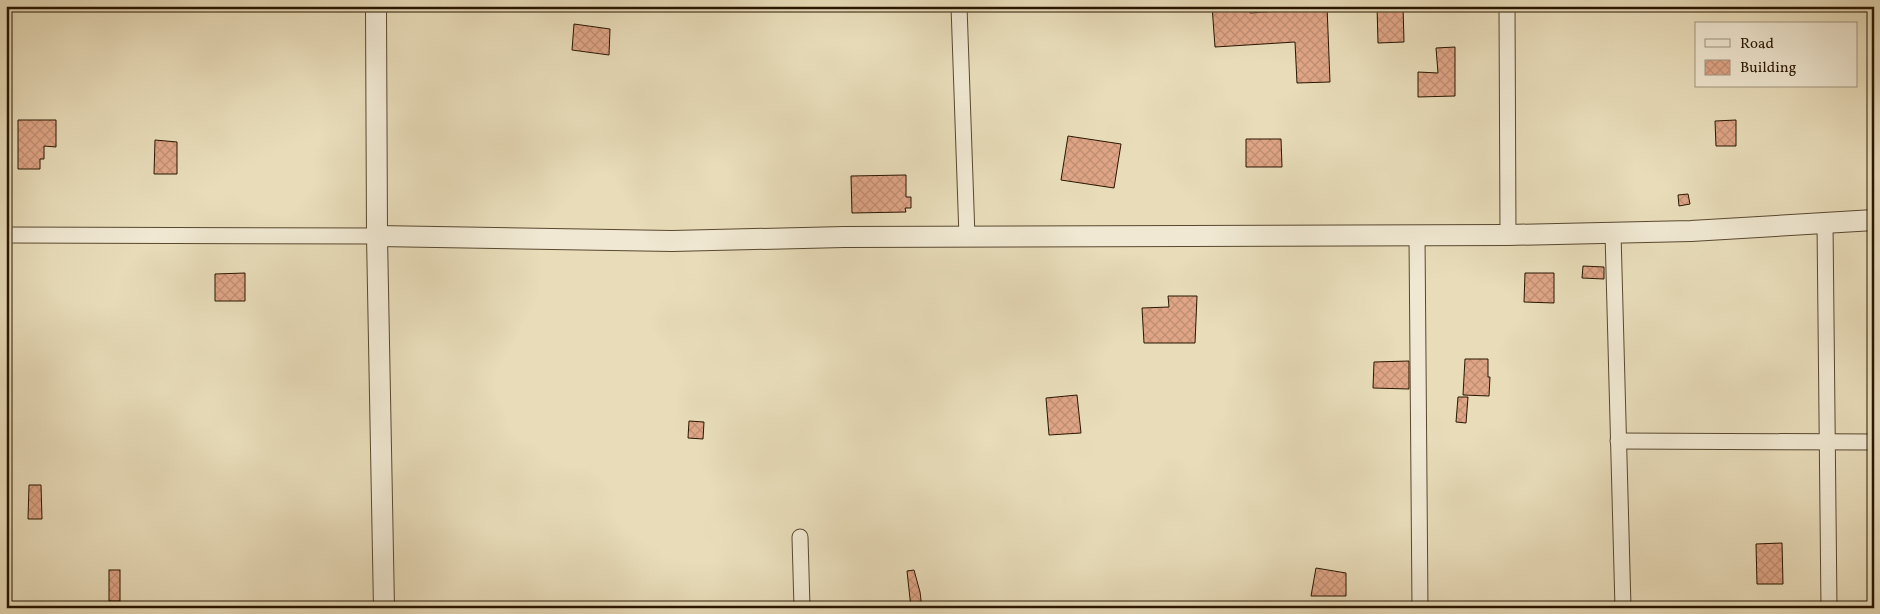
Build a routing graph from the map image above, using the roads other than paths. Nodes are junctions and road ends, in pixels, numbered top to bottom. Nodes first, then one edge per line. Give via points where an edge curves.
1 (376, 6) edge
2 (959, 6) edge
3 (1507, 6) edge
4 (1874, 220) edge
5 (1825, 223) junction
6 (1613, 233) junction
7 (6, 235) edge
8 (1508, 235) junction
9 (377, 236) junction
10 (1417, 236) junction
11 (968, 237) junction
12 (1618, 441) junction
13 (1828, 442) junction
14 (1874, 442) edge
15 (800, 537) dead end
16 (384, 608) edge
17 (802, 608) edge
18 (1420, 608) edge
19 (1623, 608) edge
20 (1829, 608) edge

1 - 9 street
2 - 11 street
3 - 8 street
4 - 5 street
5 - 6 street
5 - 13 street
6 - 8 street
6 - 12 street
7 - 9 street
8 - 10 street
9 - 11 street via 672,240
9 - 16 street
10 - 11 street
10 - 18 street
12 - 13 street
12 - 19 street
13 - 14 street
13 - 20 street
15 - 17 street

